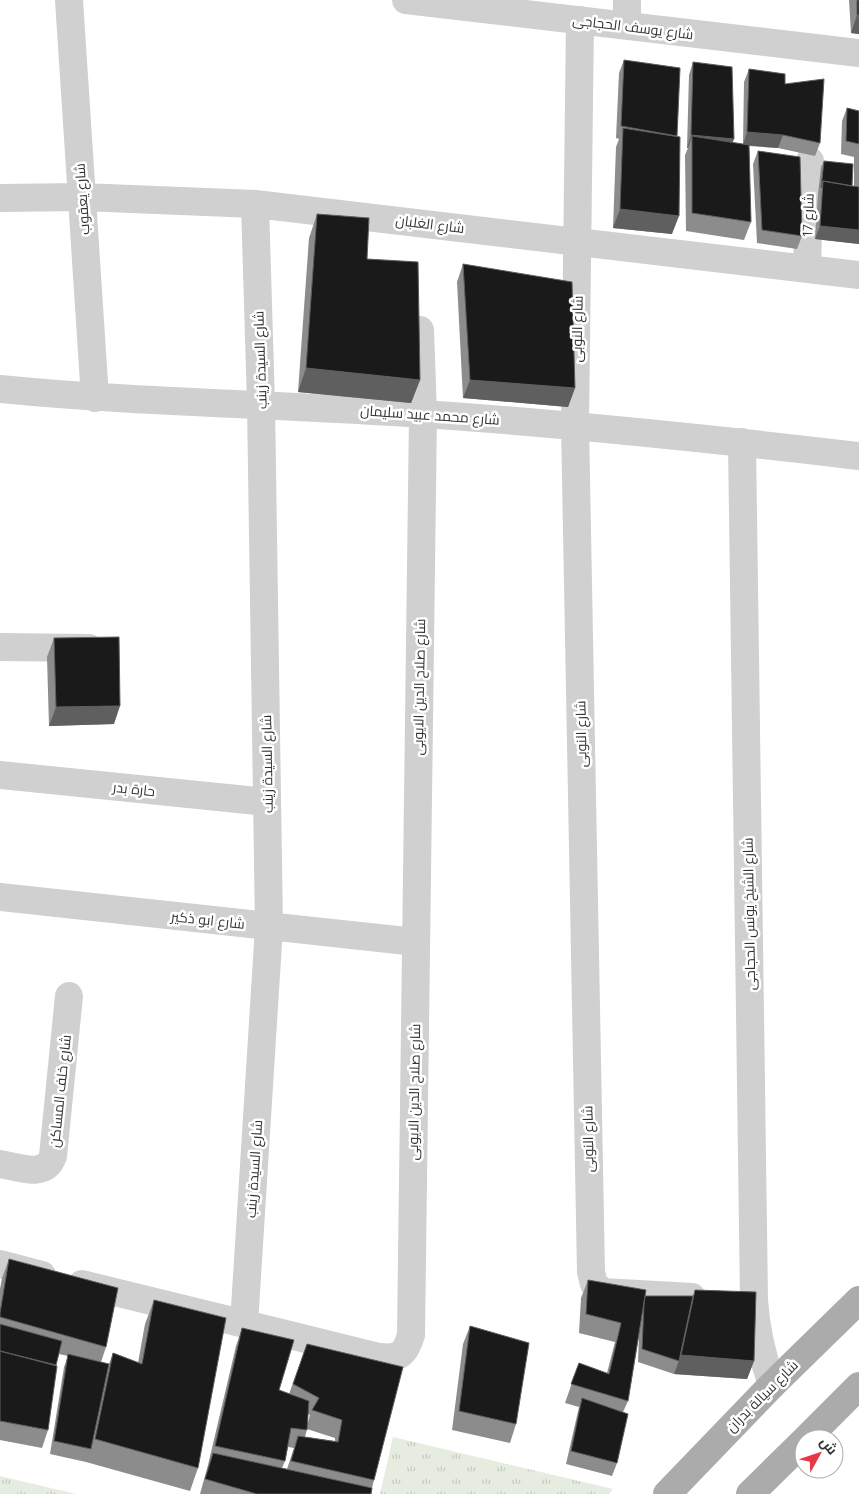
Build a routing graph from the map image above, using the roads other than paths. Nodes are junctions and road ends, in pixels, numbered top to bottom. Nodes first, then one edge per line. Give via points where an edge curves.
1 (69, 0) edge
2 (406, 0) edge
3 (471, 4) edge
4 (627, 13) edge
5 (580, 20) junction
6 (859, 54) edge
7 (810, 162) dead end
8 (82, 197) junction
9 (0, 198) edge
10 (255, 204) junction
11 (578, 242) junction
12 (807, 269) junction
13 (859, 275) edge
14 (420, 330) edge
15 (0, 389) edge
16 (95, 398) junction
17 (261, 404) junction
18 (423, 414) junction
19 (575, 425) junction
20 (742, 442) junction
21 (859, 456) edge
22 (0, 647) edge
23 (103, 648) edge
24 (0, 775) edge
25 (268, 802) junction
26 (0, 897) edge
27 (269, 927) junction
28 (416, 942) junction
29 (69, 996) dead end
30 (0, 1164) edge
31 (0, 1264) edge
32 (754, 1300) junction
33 (859, 1300) edge
34 (244, 1324) junction
35 (772, 1385) junction
36 (859, 1386) edge
37 (816, 1429) edge
38 (794, 1451) edge
39 (667, 1494) edge
40 (750, 1494) edge

1 - 8 street, شارع يعقوب
2 - 3 street, شارع يوسف الحجاجى
3 - 5 street, شارع يوسف الحجاجى
4 - 5 street, شارع يوسف الحجاجى
4 - 6 street, شارع يوسف الحجاجى
5 - 11 street, شارع النوبى
7 - 12 street, شارع 17
8 - 9 street, شارع الغلبان
8 - 10 street, شارع الغلبان
8 - 16 street, شارع يعقوب
10 - 11 street, شارع الغلبان
10 - 17 street, شارع السيدة زينب
11 - 12 street, شارع الغلبان
11 - 19 street, شارع النوبى
12 - 13 street, شارع الغلبان
14 - 18 street, شارع صلاح الدين الايوبى
15 - 16 street, شارع محمد عبيد سليمان
16 - 17 street, شارع محمد عبيد سليمان
17 - 18 street, شارع محمد عبيد سليمان
17 - 25 street, شارع السيدة زينب
18 - 19 street, شارع محمد عبيد سليمان
18 - 28 street, شارع صلاح الدين الايوبى
19 - 20 street, شارع محمد عبيد سليمان
19 - 32 street, شارع النوبى via 591,1272 594,1284 603,1292
20 - 21 street, شارع محمد عبيد سليمان
20 - 32 street, شارع الشيخ يونس الحجاجى
22 - 23 street
24 - 25 street, حارة بدر
25 - 27 street, شارع السيدة زينب
26 - 27 street, شارع ابو ذكير
27 - 28 street, شارع ابو ذكير
27 - 34 street, شارع السيدة زينب
28 - 34 street, شارع صلاح الدين الايوبى via 411,1334 406,1349 394,1358 378,1357
29 - 30 street, شارع خلف المساكن via 51,1163 38,1171
31 - 34 street, شارع صلاح الدين الايوبى
32 - 35 street, شارع الشيخ يونس الحجاجى via 756,1329
33 - 35 main road, شارع سيالة بدران
35 - 39 main road, شارع سيالة بدران
36 - 37 main road
38 - 40 main road

